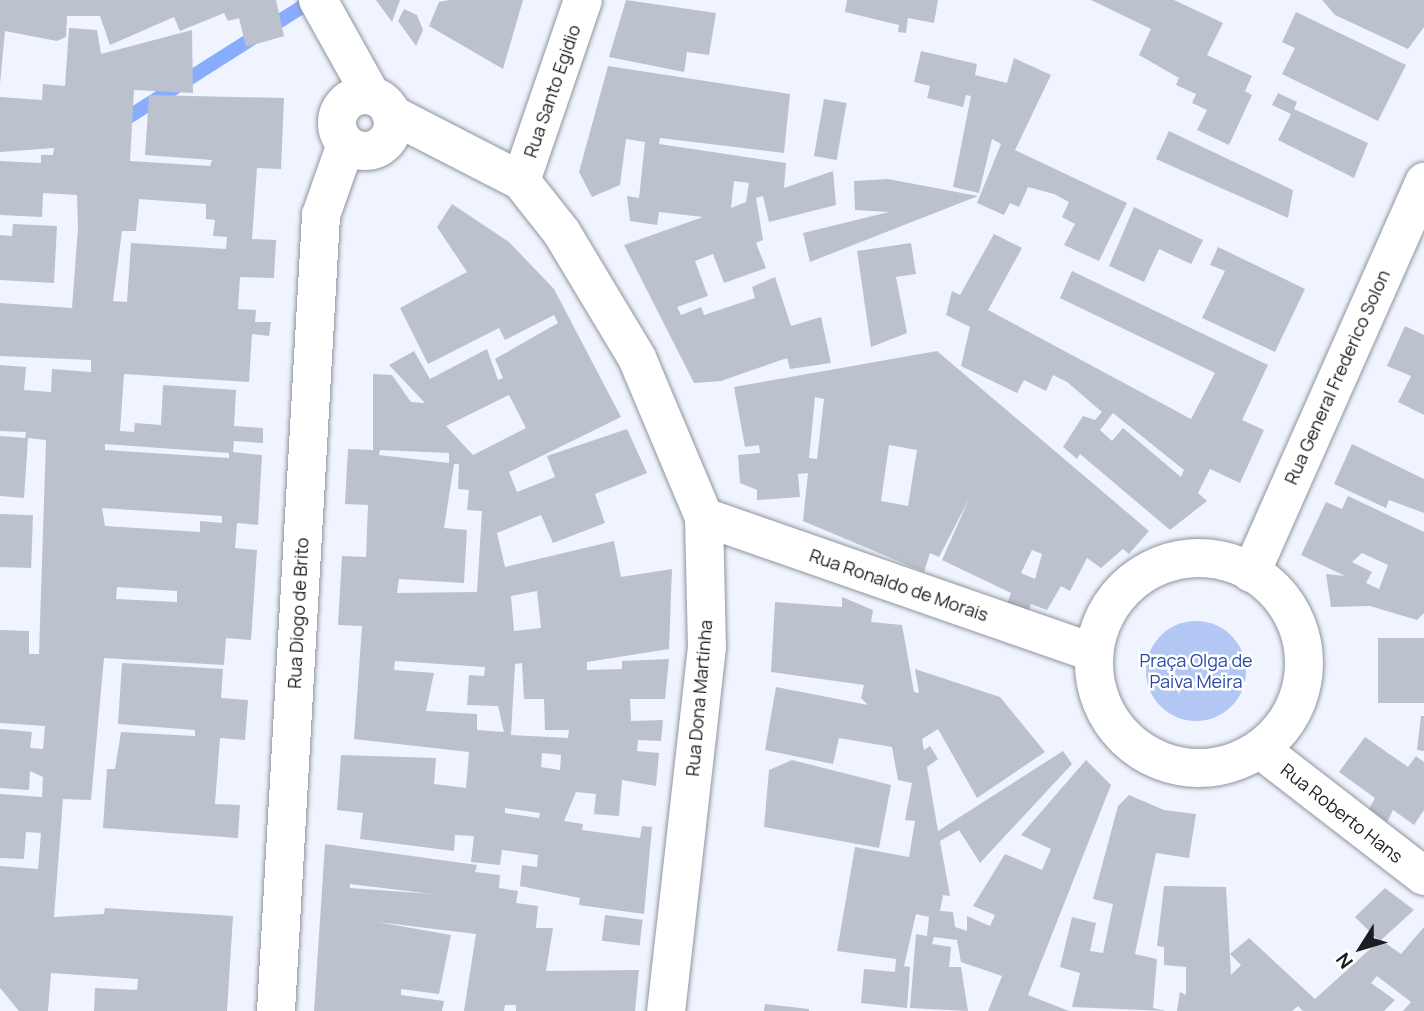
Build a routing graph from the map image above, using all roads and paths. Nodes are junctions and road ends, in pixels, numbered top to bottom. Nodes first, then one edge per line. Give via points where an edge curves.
1 (318, 0) edge
2 (583, 0) edge
3 (368, 125) junction
4 (521, 181) junction
5 (1424, 182) edge
6 (704, 517) junction
7 (1251, 573) junction
8 (1094, 653) junction
9 (1261, 750) junction
10 (1424, 876) edge
11 (276, 1011) edge
12 (666, 1011) edge

1 - 3 street
2 - 4 street, Rua Santo Egidio
3 - 4 street
3 - 11 street, Rua Diogo de Brito via 321,215
4 - 6 street, Rua Dona Martinha via 562,233 637,358
5 - 7 street, Rua General Frederico Solon
6 - 8 street, Rua Ronaldo de Morais
6 - 12 street, Rua Dona Martinha via 707,647
7 - 8 street via 1223,560 1187,558 1153,568 1124,589 1104,619
7 - 9 street via 1286,603 1303,640 1304,681 1289,720
8 - 9 street via 1098,693 1117,728 1147,755 1185,768 1225,766
9 - 10 street, Rua Roberto Hans

